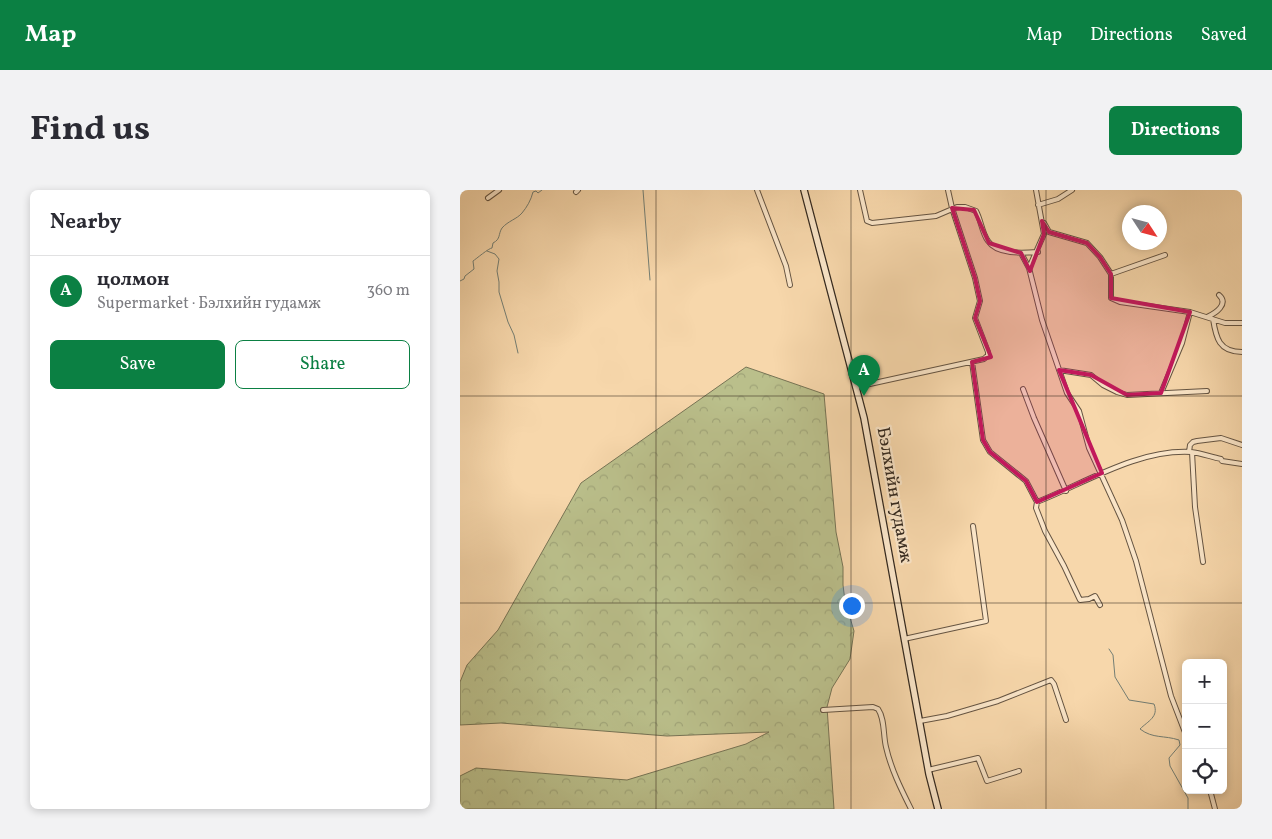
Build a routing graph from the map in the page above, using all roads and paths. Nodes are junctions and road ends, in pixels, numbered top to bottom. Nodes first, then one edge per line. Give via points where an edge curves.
1 (499, 190) edge
2 (757, 190) edge
3 (804, 190) edge
4 (860, 190) edge
5 (948, 190) edge
6 (1036, 190) edge
7 (1072, 190) edge
8 (488, 198) dead end
9 (1038, 205) junction
10 (952, 208) junction
11 (1042, 221) junction
12 (1038, 252) junction
13 (1021, 253) junction
14 (1165, 255) dead end
15 (1030, 268) junction
16 (1111, 274) junction
17 (790, 285) dead end
18 (1219, 295) dead end
19 (1190, 312) junction
20 (1207, 317) junction
21 (1214, 318) junction
22 (1242, 323) edge
23 (1242, 352) edge
24 (972, 362) junction
25 (1059, 370) junction
26 (856, 387) junction
27 (1023, 389) dead end
28 (1207, 391) dead end
29 (1161, 393) junction
30 (1242, 445) edge
31 (1190, 452) junction
32 (1242, 464) edge
33 (1102, 473) junction
34 (1066, 491) junction
35 (1037, 502) junction
36 (972, 526) dead end
37 (1203, 562) dead end
38 (1100, 605) dead end
39 (904, 639) junction
40 (823, 710) dead end
41 (1066, 720) dead end
42 (920, 722) junction
43 (1182, 725) edge
44 (928, 770) junction
45 (1019, 771) dead end
46 (1211, 794) edge
47 (911, 809) edge
48 (938, 809) edge
49 (1215, 809) edge

1 - 8 street
2 - 17 street
3 - 26 main road, Бэлхийн гудамж
4 - 10 street via 867,220 872,223 936,216
5 - 10 street
6 - 9 street
7 - 9 street via 1058,199
9 - 11 street
10 - 13 street via 974,210 989,243 1008,252
10 - 24 street via 975,278 980,302 975,318 988,352 984,359
11 - 12 street via 1044,234
11 - 16 street via 1049,232 1087,243
12 - 13 street
12 - 15 street
13 - 15 street
14 - 16 street
15 - 25 street via 1042,320
16 - 19 street via 1111,298
18 - 20 street via 1223,301 1220,309
19 - 20 street
19 - 29 street via 1182,343
20 - 21 street
21 - 22 street via 1225,323
21 - 23 street via 1216,338 1225,348
24 - 26 street
24 - 35 street via 983,440 990,452 1026,481
25 - 29 street via 1091,375 1103,385 1127,395
25 - 33 street via 1079,411 1089,448
26 - 39 main road, Бэлхийн гудамж
27 - 34 street
28 - 29 street
30 - 31 street via 1221,438 1197,440 1190,445
31 - 32 street
31 - 33 street via 1161,453
31 - 37 street
33 - 34 street
33 - 43 street via 1136,561 1171,696
34 - 35 street
35 - 38 street via 1036,508 1045,531 1080,600 1095,596
36 - 39 street via 986,621
39 - 42 main road, Бэлхийн гудамж
40 - 47 street via 878,709 889,759
41 - 42 street via 1050,680 998,701
42 - 44 main road, Бэлхийн гудамж
44 - 45 street via 978,758 987,781
44 - 48 main road, Бэлхийн гудамж
46 - 49 street

